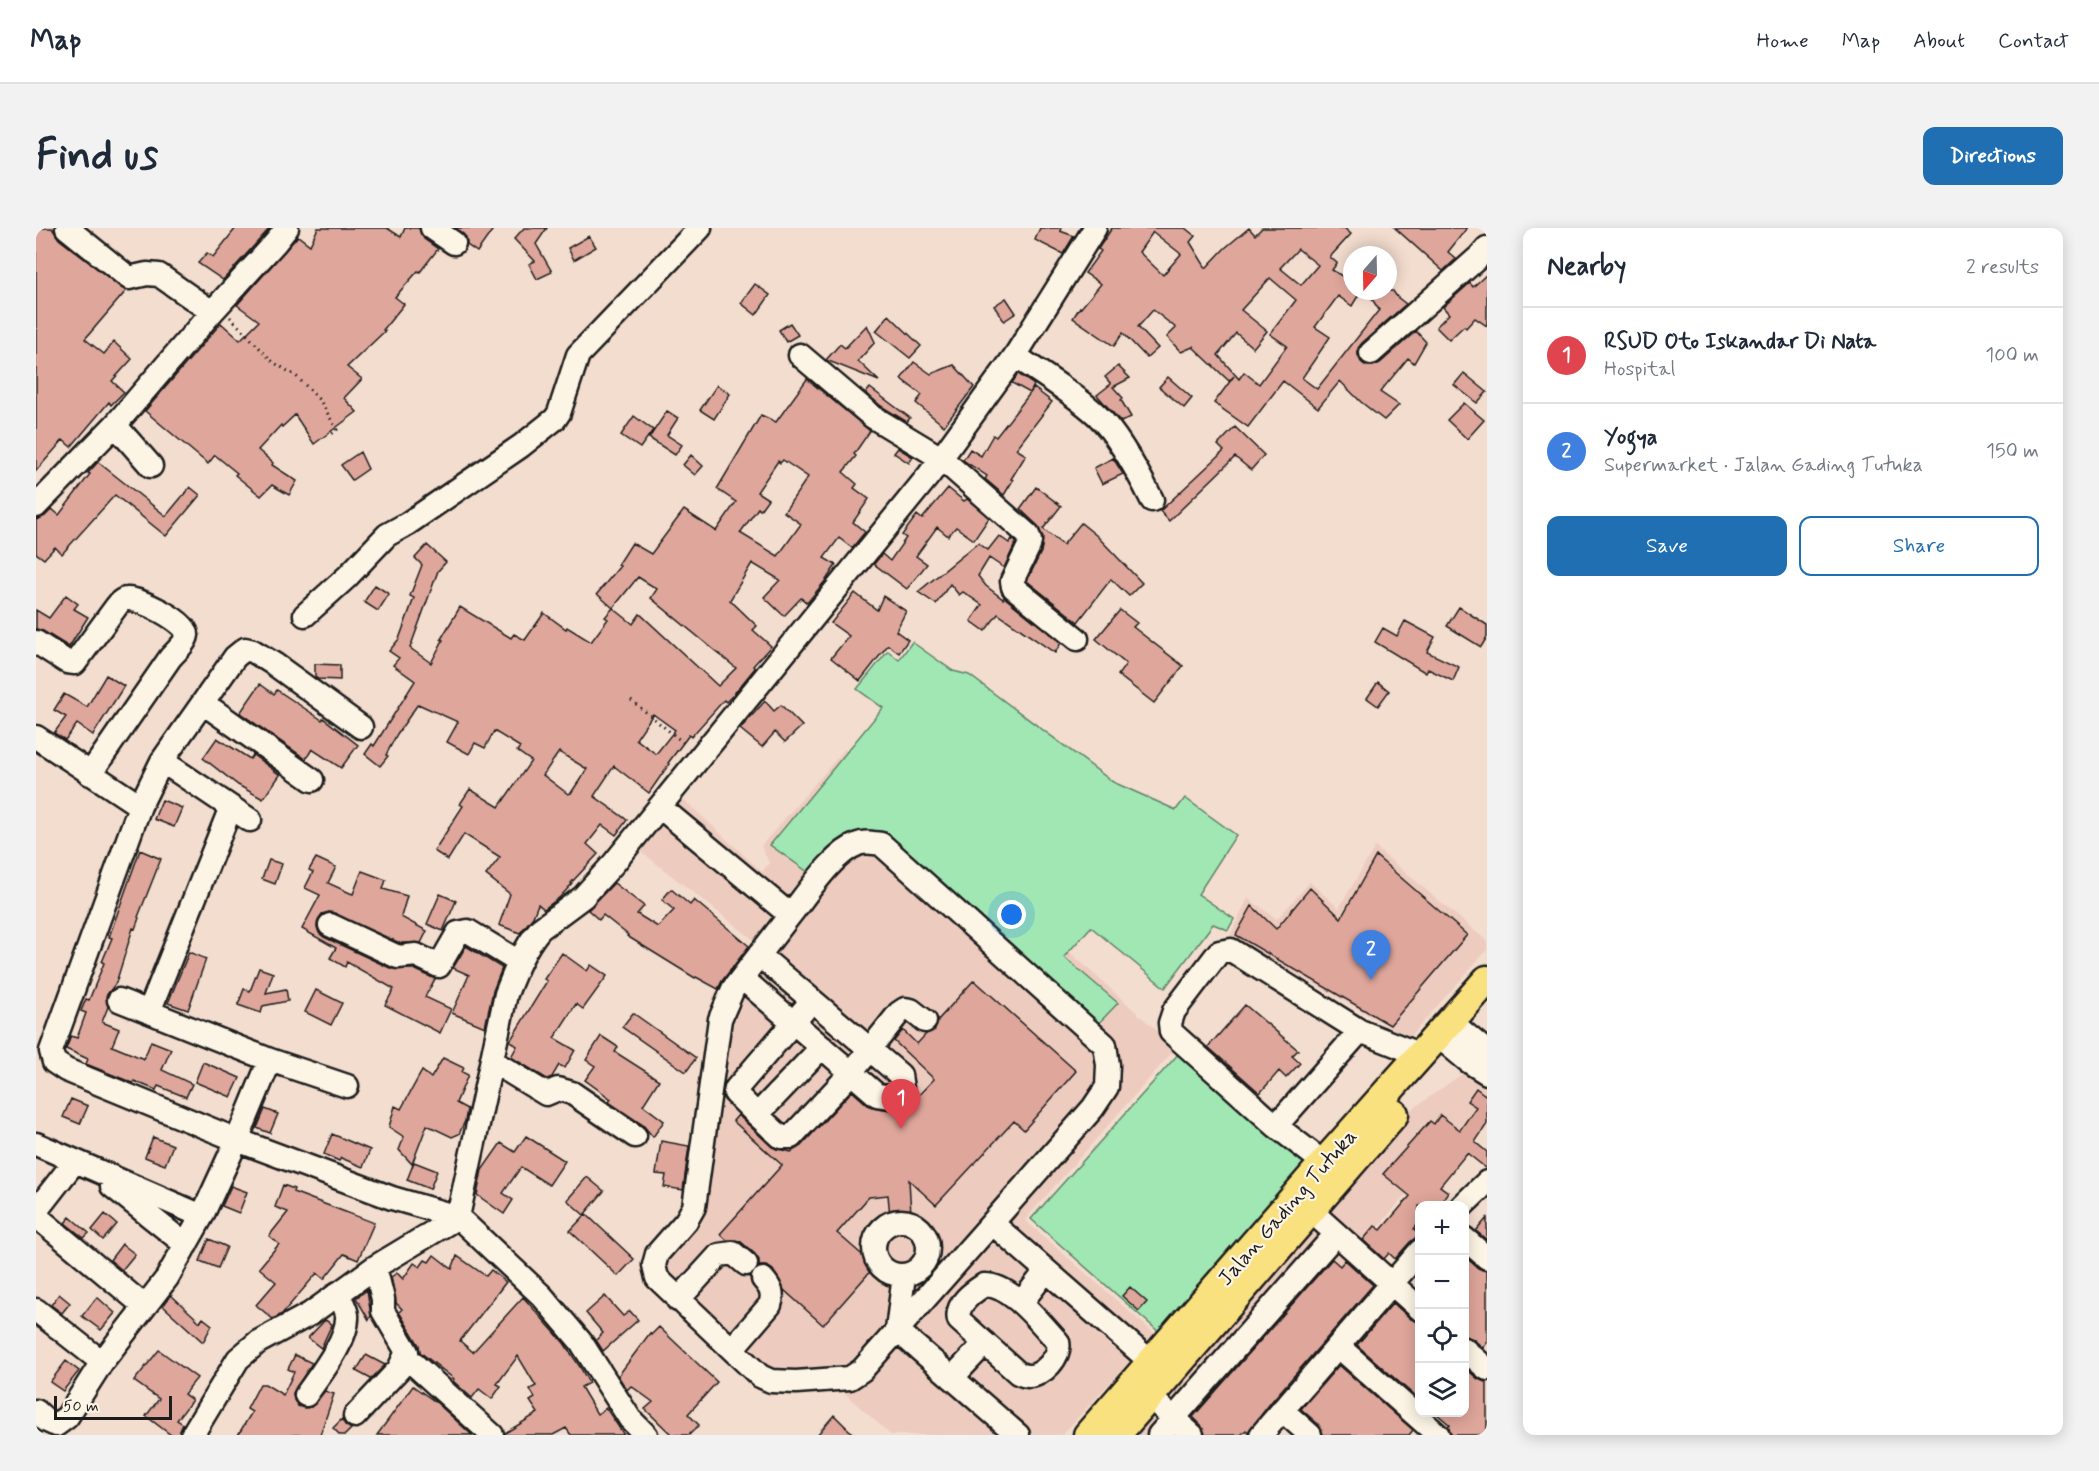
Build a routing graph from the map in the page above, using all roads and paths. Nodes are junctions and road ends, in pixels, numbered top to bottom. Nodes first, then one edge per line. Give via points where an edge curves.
1 (67, 228) edge
2 (286, 228) edge
3 (432, 228) edge
4 (700, 228) edge
5 (1095, 228) edge
6 (1487, 230) edge
7 (1487, 235) edge
8 (454, 243) dead end
9 (1487, 248) edge
10 (215, 309) junction
11 (1371, 353) dead end
12 (800, 355) dead end
13 (1015, 356) junction
14 (115, 425) junction
15 (329, 436) dead end
16 (941, 458) junction
17 (151, 466) dead end
18 (1152, 500) dead end
19 (36, 506) edge
20 (305, 615) dead end
21 (1077, 639) dead end
22 (36, 642) edge
23 (631, 700) dead end
24 (203, 703) junction
25 (361, 727) dead end
26 (36, 737) edge
27 (701, 757) junction
28 (162, 761) junction
29 (90, 774) junction
30 (312, 780) dead end
31 (140, 806) junction
32 (231, 807) junction
33 (660, 807) junction
34 (250, 820) dead end
35 (790, 915) junction
36 (330, 925) dead end
37 (759, 955) junction
38 (519, 962) junction
39 (742, 978) junction
40 (1487, 980) edge
41 (119, 1000) dead end
42 (813, 1000) junction
43 (1487, 1005) edge
44 (149, 1012) junction
45 (794, 1022) junction
46 (925, 1022) dead end
47 (1360, 1031) junction
48 (1445, 1038) junction
49 (822, 1047) junction
50 (870, 1049) junction
51 (1487, 1052) edge
52 (270, 1060) junction
53 (492, 1061) junction
54 (852, 1072) junction
55 (1487, 1073) edge
56 (347, 1086) dead end
57 (757, 1115) junction
58 (1276, 1126) junction
59 (635, 1136) dead end
60 (237, 1140) junction
61 (36, 1144) edge
62 (1324, 1163) junction
63 (82, 1164) junction
64 (1487, 1182) edge
65 (1467, 1201) edge
66 (36, 1211) edge
67 (1311, 1211) junction
68 (36, 1216) edge
69 (202, 1216) junction
70 (458, 1217) junction
71 (992, 1223) junction
72 (1336, 1234) junction
73 (1469, 1242) edge
74 (186, 1245) junction
75 (1416, 1255) edge
76 (1487, 1258) edge
77 (746, 1264) dead end
78 (375, 1267) junction
79 (948, 1271) junction
80 (1047, 1271) junction
81 (904, 1275) dead end
82 (763, 1279) dead end
83 (1391, 1284) junction
84 (338, 1293) junction
85 (971, 1293) junction
86 (678, 1300) junction
87 (1021, 1304) junction
88 (1415, 1305) edge
89 (144, 1306) junction
90 (36, 1310) edge
91 (893, 1335) junction
92 (985, 1343) junction
93 (1338, 1346) junction
94 (732, 1349) junction
95 (1469, 1353) edge
96 (406, 1357) junction
97 (102, 1362) junction
98 (1151, 1362) junction
99 (1487, 1369) edge
100 (952, 1378) junction
101 (306, 1395) dead end
102 (1140, 1397) junction
103 (1282, 1410) junction
104 (36, 1411) edge
105 (355, 1416) dead end
106 (1166, 1427) edge
107 (1008, 1432) edge
108 (192, 1435) edge
109 (492, 1435) edge
110 (646, 1435) edge
111 (1088, 1435) edge
112 (1116, 1435) edge
113 (1192, 1435) edge
114 (1261, 1435) edge
115 (1310, 1435) edge
116 (1438, 1435) edge

1 - 10 street via 129,278 159,275
2 - 10 street
3 - 8 street
4 - 20 street via 578,355 555,419 387,535
5 - 13 street
6 - 7 street
9 - 11 street
10 - 14 street
10 - 15 path via 273,362 296,376 321,402 337,430
12 - 16 street via 873,417
13 - 16 street
13 - 18 street via 1097,415 1111,431
14 - 17 street
14 - 19 street
16 - 21 street via 1028,535 1029,546 1012,580 1013,587
16 - 27 street
22 - 29 street via 75,663 121,601 129,599 178,621 186,630 185,641
23 - 27 path
24 - 25 street via 234,657 245,649 274,664
24 - 28 street
24 - 30 street
26 - 29 street
27 - 33 street
28 - 31 street
28 - 32 street
29 - 31 street
31 - 60 street via 51,1052 54,1062 66,1070
32 - 34 street
32 - 44 street
33 - 35 street
33 - 38 street via 583,897 540,929
35 - 37 street
35 - 71 street via 837,857 857,844 881,844 1105,1045 1107,1087
36 - 38 street via 398,957 416,955 439,966 458,933 468,931
37 - 39 street
37 - 42 street
38 - 53 street via 506,994
39 - 45 street
39 - 86 street via 720,1019 694,1207 657,1254 654,1265 657,1278
40 - 48 main road, Jalan Gading Tutuka
41 - 44 street
42 - 45 street
42 - 50 street
43 - 48 main road, Jalan Gading Tutuka
44 - 52 street
45 - 49 street
45 - 57 street via 735,1091
46 - 50 street via 905,1009
47 - 48 street
47 - 58 street
47 - 58 street via 1231,950 1219,952 1174,1011 1172,1032
48 - 51 street
48 - 55 street
48 - 62 main road, Jalan Gading Tutuka
48 - 67 main road, Jalan Gading Tutuka
49 - 54 street
49 - 57 street
50 - 54 street
50 - 54 street via 900,1075 902,1089 892,1097 878,1095
52 - 56 street
52 - 60 street
53 - 59 street via 546,1094 558,1089 572,1093
53 - 70 street
54 - 57 street via 791,1137 781,1137
58 - 62 street
60 - 69 street
60 - 70 street via 392,1198
61 - 63 street
62 - 98 main road, Jalan Gading Tutuka
63 - 66 street
63 - 69 street
63 - 74 street
64 - 65 street
67 - 72 street
67 - 102 main road, Jalan Gading Tutuka via 1182,1357
68 - 89 street
69 - 74 street
70 - 78 street
70 - 110 street via 548,1304 581,1342 630,1419
71 - 79 street
71 - 80 street
72 - 83 street
72 - 106 street
73 - 76 street
74 - 89 street via 167,1278
75 - 83 street
77 - 86 street via 733,1253 719,1255
78 - 84 street
78 - 96 street via 383,1311 407,1352
79 - 85 street
79 - 91 street
80 - 87 street
80 - 98 street
81 - 91 street
82 - 94 street via 773,1297 770,1305
83 - 88 street
83 - 93 street
84 - 101 street via 346,1312 345,1328
84 - 108 street via 247,1350
85 - 87 street via 992,1285 1001,1287
85 - 92 street via 957,1315
86 - 94 street
87 - 92 street via 1058,1342 1057,1355 1041,1373 1028,1377 1018,1373
89 - 97 street
90 - 97 street
91 - 94 street via 850,1378 771,1381 760,1376
91 - 100 street
91 - 107 street
92 - 100 street
93 - 103 street
93 - 116 street
95 - 99 street
96 - 105 street
96 - 109 street
97 - 104 street via 61,1423 47,1421
98 - 102 main road, Jalan Gading Tutuka
100 - 107 street
102 - 106 street
102 - 111 main road, Jalan Gading Tutuka
102 - 112 main road, Jalan Gading Tutuka
103 - 114 street
103 - 115 street
106 - 113 street

